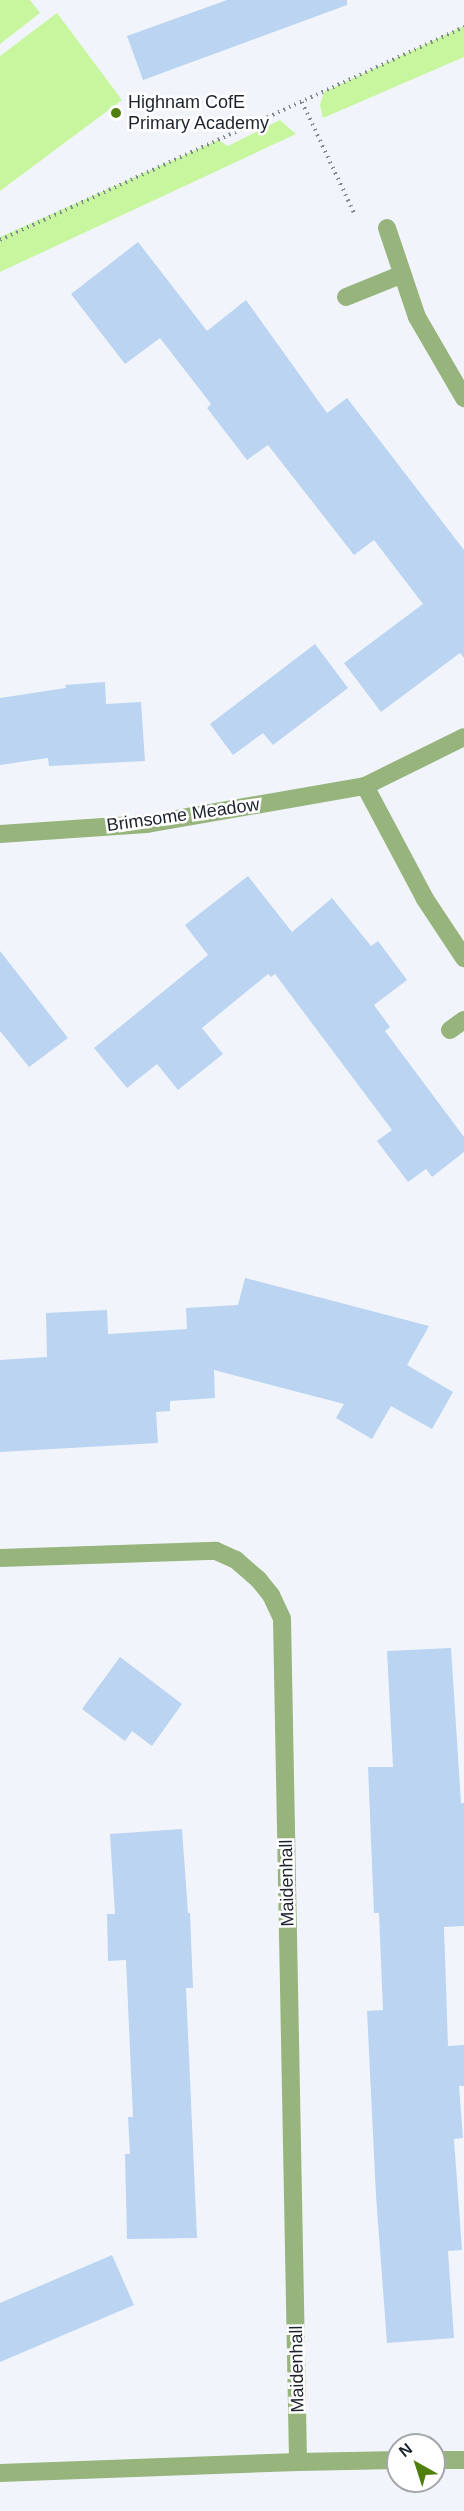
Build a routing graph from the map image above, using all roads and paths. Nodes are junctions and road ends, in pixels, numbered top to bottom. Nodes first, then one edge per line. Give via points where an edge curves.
1 (464, 27) edge
2 (302, 102) junction
3 (357, 219) dead end
4 (387, 228) dead end
5 (0, 240) edge
6 (403, 274) junction
7 (346, 297) dead end
8 (464, 398) edge
9 (464, 737) edge
10 (366, 786) junction
11 (0, 834) edge
12 (464, 958) edge
13 (0, 1558) edge
14 (386, 2460) edge
15 (446, 2460) edge
16 (464, 2460) edge
17 (298, 2462) junction
18 (0, 2473) edge

1 - 2 path
2 - 3 path
2 - 5 path
4 - 6 street
6 - 7 street
6 - 8 street via 417,317
9 - 10 street, Brimsome Meadow
10 - 11 street, Brimsome Meadow via 147,824
10 - 12 street via 425,899
13 - 17 street, Maidenhall via 216,1551 236,1560 258,1579 282,1619
14 - 17 street
15 - 16 street
17 - 18 street

